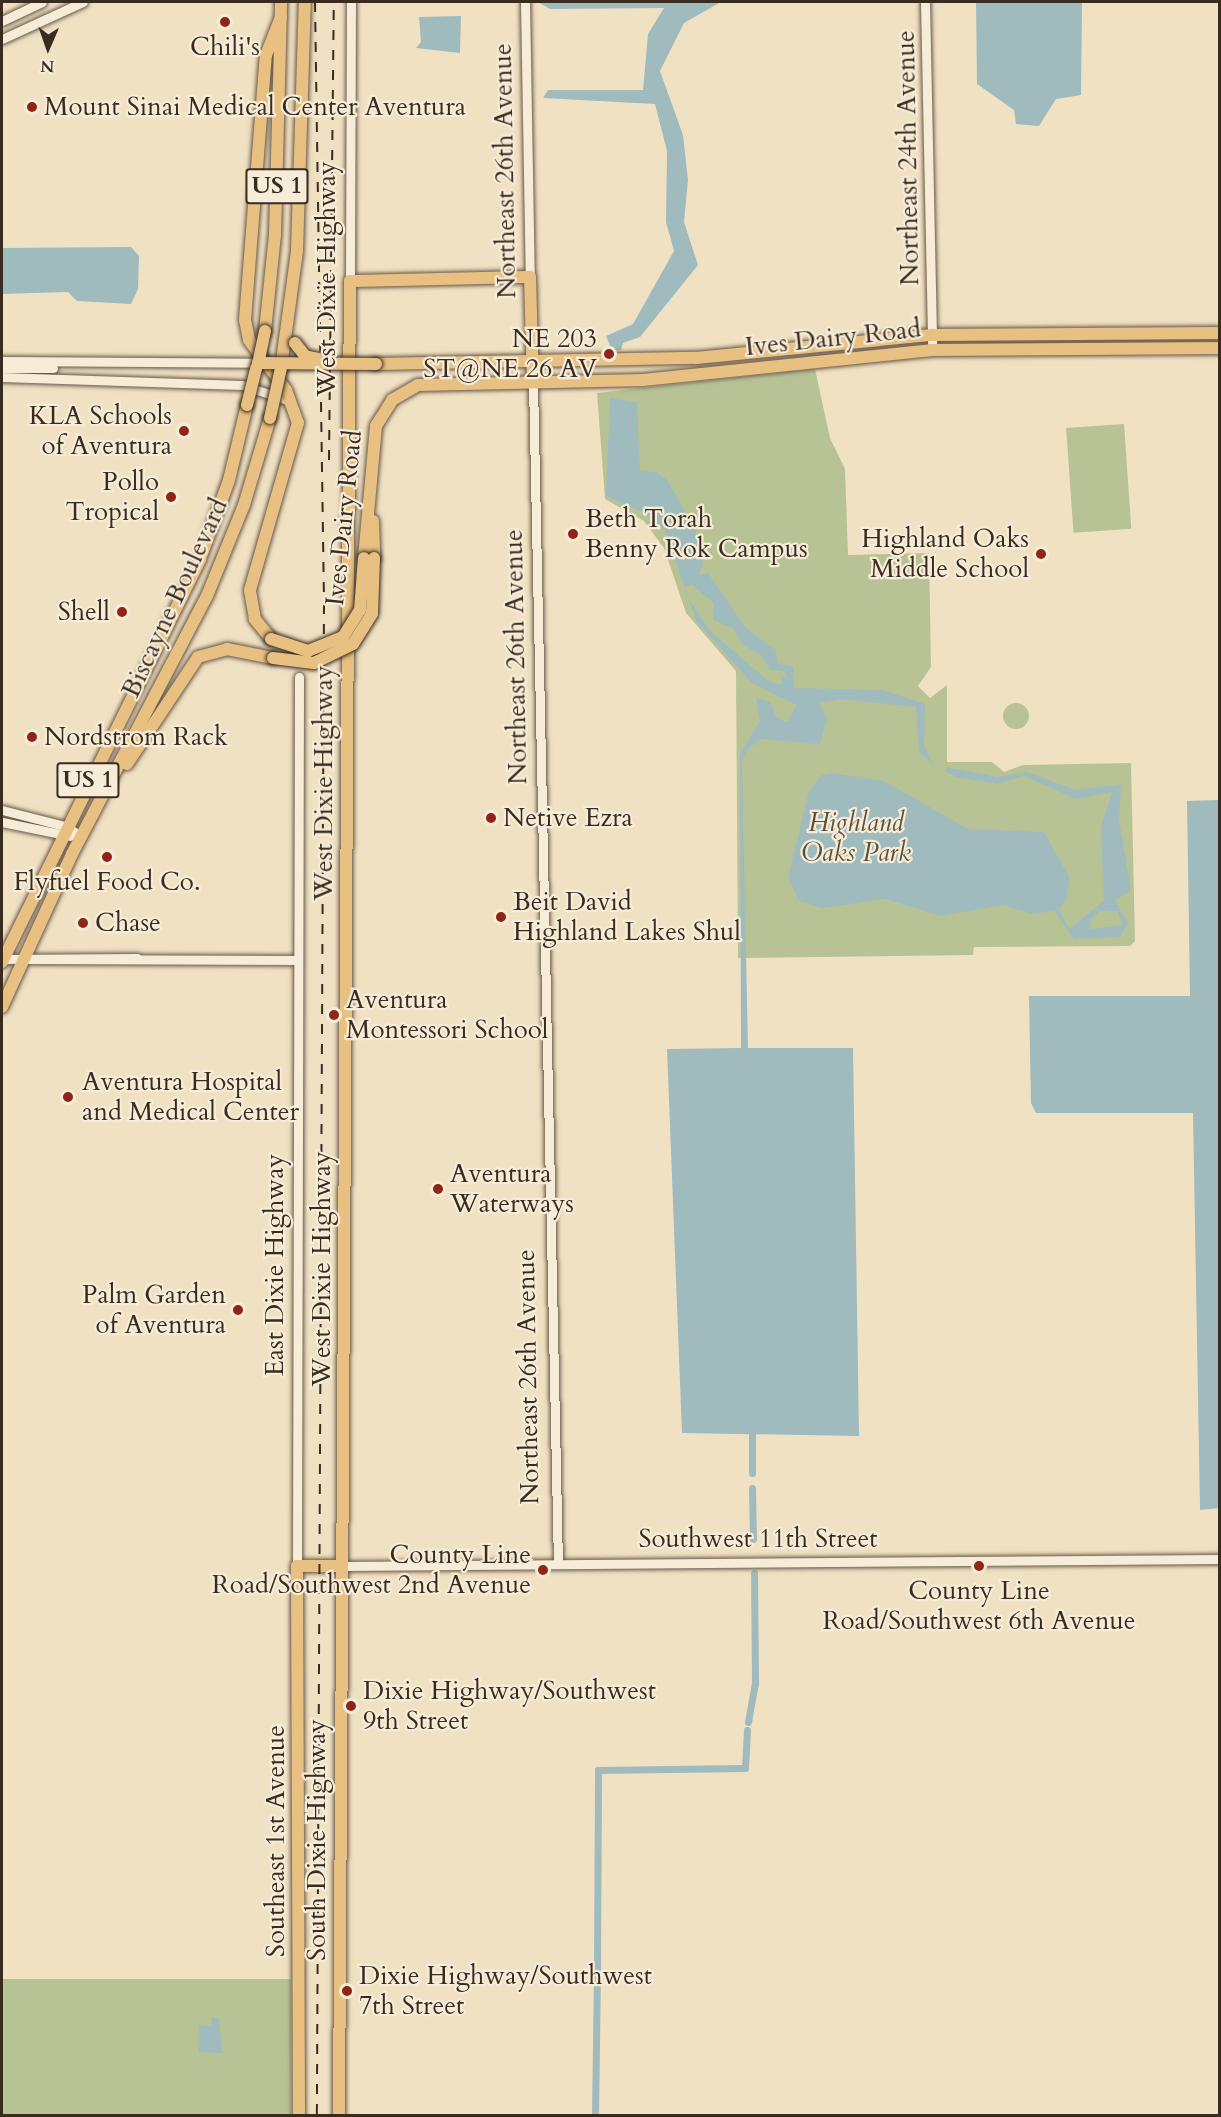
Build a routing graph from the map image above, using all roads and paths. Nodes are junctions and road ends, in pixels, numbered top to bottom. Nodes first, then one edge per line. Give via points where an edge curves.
1 (42, 2) edge
2 (83, 2) edge
3 (281, 2) edge
4 (305, 2) edge
5 (351, 2) edge
6 (525, 2) edge
7 (925, 2) edge
8 (16, 14) junction
9 (281, 17) junction
10 (2, 21) edge
11 (23, 29) junction
12 (2, 39) edge
13 (530, 277) junction
14 (350, 280) junction
15 (1220, 333) edge
16 (932, 335) junction
17 (291, 343) junction
18 (1220, 348) edge
19 (932, 350) junction
20 (2, 361) edge
21 (532, 362) junction
22 (282, 364) junction
23 (333, 364) junction
24 (225, 365) junction
25 (257, 365) junction
26 (2, 368) edge
27 (2, 377) edge
28 (533, 382) junction
29 (290, 401) junction
30 (369, 558) junction
31 (180, 602) junction
32 (178, 653) junction
33 (299, 677) dead end
34 (114, 774) junction
35 (2, 810) edge
36 (2, 822) edge
37 (63, 831) junction
38 (81, 836) junction
39 (24, 959) junction
40 (2, 960) edge
41 (298, 960) junction
42 (2, 1007) edge
43 (1220, 1559) edge
44 (558, 1563) junction
45 (297, 1566) junction
46 (342, 1566) junction
47 (299, 2115) edge
48 (339, 2115) edge

1 - 8 street
2 - 11 street
3 - 9 main road, Biscayne Boulevard / US 1
4 - 17 main road, US 1
5 - 14 street, West Dixie Highway
6 - 13 street, Northeast 26th Avenue
7 - 16 street, Northeast 24th Avenue
8 - 10 street
8 - 11 street
9 - 25 main road, Biscayne Boulevard / US 1, bridge via 275,235 266,331
9 - 29 main road, Ives Dairy Road via 266,55 245,326
11 - 12 street
13 - 14 main road
13 - 21 main road, Northeast 26th Avenue
14 - 46 main road, West Dixie Highway
15 - 16 main road, Ives Dairy Road
16 - 19 street, Northeast 24th Avenue
16 - 21 main road, Ives Dairy Road via 708,357
17 - 22 main road, Biscayne Boulevard / US 1
17 - 23 main road, bridge via 305,356
18 - 19 main road, Ives Dairy Road
19 - 28 main road, Ives Dairy Road via 643,380
20 - 24 street, Ives Dairy Road
21 - 23 main road, Ives Dairy Road, bridge
21 - 28 main road, Northeast 26th Avenue
22 - 23 main road, Ives Dairy Road, bridge
22 - 25 main road, Ives Dairy Road, bridge
22 - 32 main road, Biscayne Boulevard / US 1, bridge via 270,418 230,541
24 - 25 street, Ives Dairy Road
24 - 26 street, Ives Dairy Road
25 - 31 main road, Biscayne Boulevard / US 1, bridge via 222,505
27 - 29 street via 240,385
28 - 30 main road, Ives Dairy Road via 428,382 396,396 374,432
28 - 44 street, Northeast 26th Avenue
29 - 30 main road, Ives Dairy Road, bridge via 297,432 250,590 254,615 271,639 308,651 343,637 360,610
30 - 34 main road, bridge via 372,613 353,644 314,663 213,650 190,664 129,763
31 - 32 main road via 186,618
31 - 37 main road, Biscayne Boulevard / US 1
32 - 34 main road, Biscayne Boulevard / US 1
33 - 41 street, East Dixie Highway
34 - 38 main road, Biscayne Boulevard / US 1
35 - 37 street
36 - 37 street
37 - 38 street
37 - 40 main road, Biscayne Boulevard / US 1
38 - 39 main road, Biscayne Boulevard / US 1
39 - 40 street
39 - 41 street via 127,954 139,959
39 - 42 main road, Biscayne Boulevard / US 1
41 - 45 street, East Dixie Highway
43 - 44 street, Southwest 11th Street
44 - 46 street, Southwest 11th Street
45 - 46 main road, Southwest 11th Street
45 - 47 main road, Southeast 1st Avenue
46 - 48 main road, South Dixie Highway

